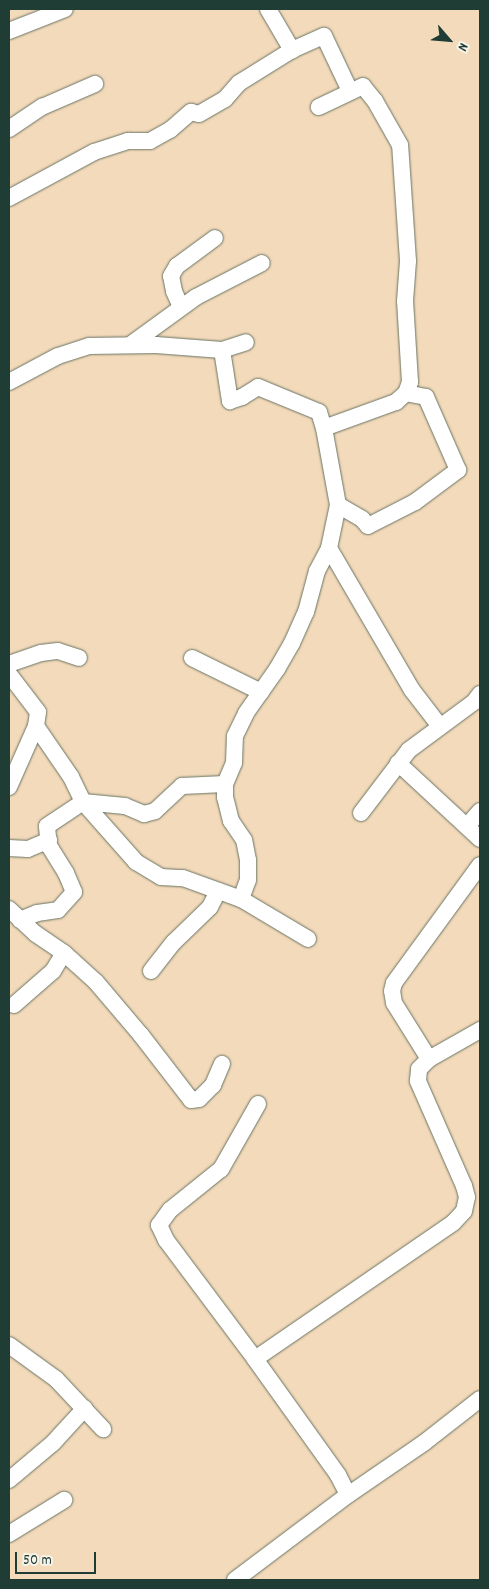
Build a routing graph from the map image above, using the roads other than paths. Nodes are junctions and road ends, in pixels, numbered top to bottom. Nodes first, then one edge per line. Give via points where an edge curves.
1 (65, 9) edge
2 (268, 9) edge
3 (9, 31) edge
4 (292, 50) junction
5 (95, 84) dead end
6 (350, 90) junction
7 (319, 107) dead end
8 (9, 129) edge
9 (9, 198) edge
10 (215, 238) dead end
11 (262, 263) dead end
12 (181, 307) junction
13 (246, 342) dead end
14 (130, 345) junction
15 (222, 350) junction
16 (9, 382) edge
17 (406, 394) junction
18 (324, 428) junction
19 (338, 505) junction
20 (329, 548) junction
21 (79, 658) dead end
22 (192, 658) dead end
23 (9, 664) edge
24 (9, 674) edge
25 (261, 692) junction
26 (480, 694) edge
27 (439, 725) junction
28 (36, 726) junction
29 (398, 763) junction
30 (225, 784) junction
31 (9, 787) edge
32 (83, 802) junction
33 (480, 811) edge
34 (361, 813) dead end
35 (467, 826) junction
36 (480, 839) edge
37 (49, 840) junction
38 (9, 848) edge
39 (480, 865) edge
40 (218, 891) junction
41 (241, 899) junction
42 (14, 914) edge
43 (308, 939) dead end
44 (64, 953) junction
45 (152, 971) dead end
46 (14, 1005) dead end
47 (480, 1030) edge
48 (429, 1059) junction
49 (222, 1064) dead end
50 (258, 1104) dead end
51 (9, 1345) edge
52 (255, 1359) junction
53 (480, 1399) edge
54 (85, 1408) junction
55 (103, 1429) dead end
56 (9, 1480) edge
57 (348, 1495) junction
58 (64, 1500) dead end
59 (9, 1534) edge
60 (235, 1580) edge

1 - 3 street
2 - 4 street
4 - 6 street via 324,36
4 - 9 street via 239,83 225,100 199,114 192,112 150,141 128,141 94,152
5 - 8 street via 42,107
6 - 7 street
6 - 17 street via 363,86 375,100 400,145 408,261 405,301 410,382
10 - 12 street via 177,266 172,276
11 - 12 street
12 - 14 street
13 - 15 street
14 - 15 street
14 - 16 street via 88,346 58,356
15 - 18 street via 230,401 258,387 319,412
17 - 18 street via 396,402
17 - 19 street via 426,398 458,470 416,502 368,526
18 - 19 street
19 - 20 street
20 - 25 street via 317,571 306,612 292,643
20 - 27 street via 412,690
21 - 23 street via 58,651
22 - 25 street
24 - 28 street via 38,712
25 - 30 street via 235,736 234,763
26 - 27 street via 474,702
27 - 29 street
28 - 31 street
28 - 32 street via 72,777
29 - 34 street
29 - 35 street
30 - 32 street via 182,786 155,811 144,814 124,806
30 - 41 street via 225,798 232,821 244,840 248,860 248,880
32 - 37 street via 47,826
32 - 40 street via 122,849 150,872 171,879 183,878
33 - 35 street
35 - 36 street
37 - 38 street via 28,849
37 - 42 street via 49,846 74,892 58,910
39 - 48 street via 392,991 394,1003
40 - 41 street
40 - 45 street via 210,907 174,942
41 - 43 street
42 - 44 street
44 - 46 street via 53,971
44 - 49 street via 96,982 191,1100 199,1098 212,1085
47 - 48 street
48 - 52 street via 418,1069 418,1081 464,1186 467,1197 464,1211 454,1223
50 - 52 street via 221,1169 170,1210 159,1225 166,1240
51 - 54 street via 56,1379
52 - 57 street via 338,1475
53 - 57 street
54 - 55 street
54 - 56 street via 53,1443
57 - 60 street
58 - 59 street

